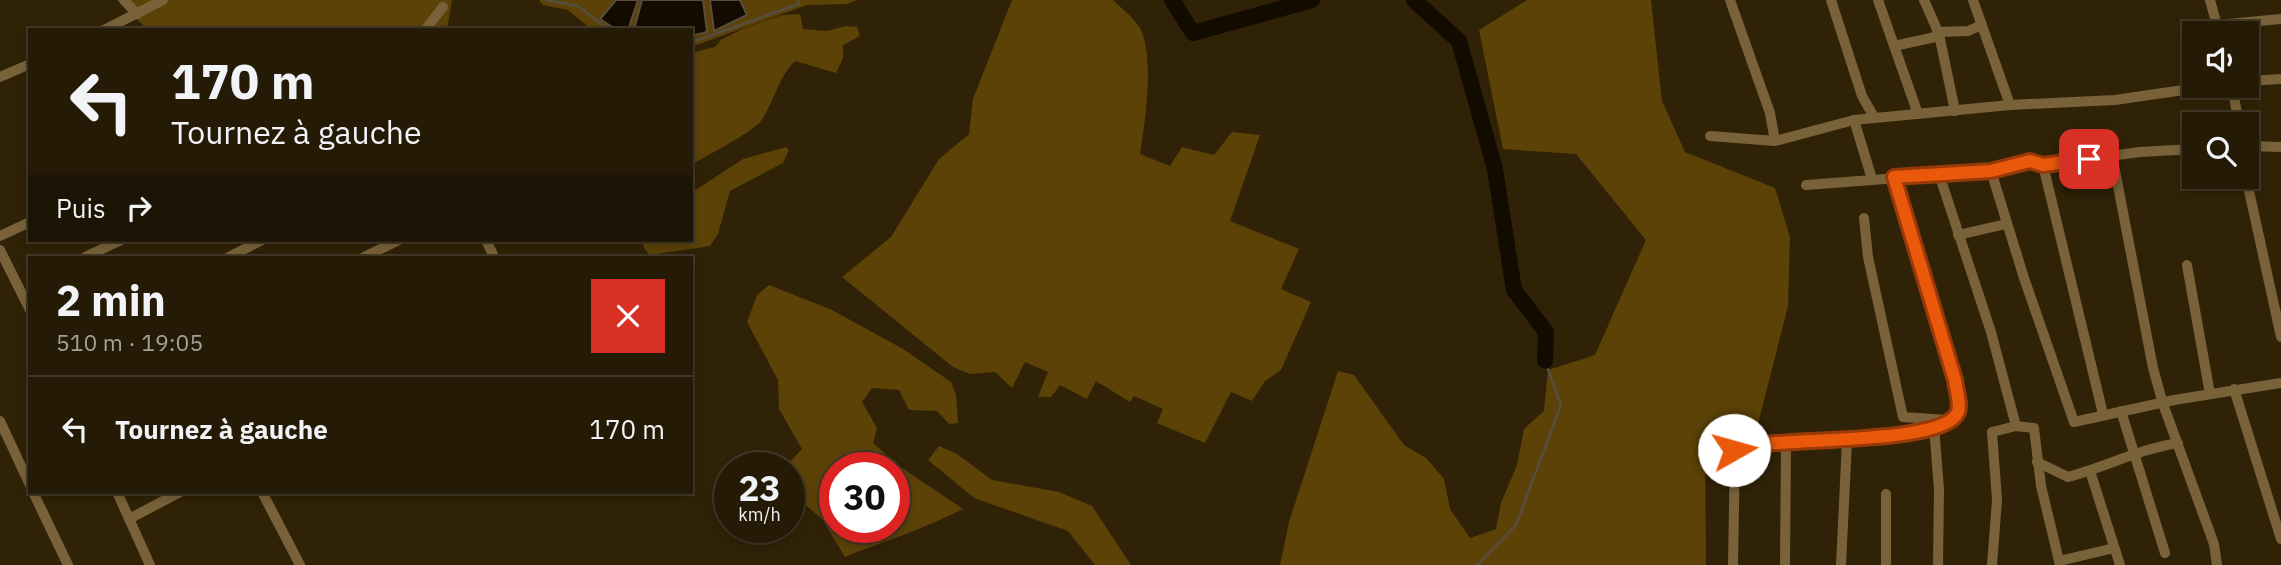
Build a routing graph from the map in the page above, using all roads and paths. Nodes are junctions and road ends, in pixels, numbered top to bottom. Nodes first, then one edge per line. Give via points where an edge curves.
1 (124, 0) edge
2 (163, 0) edge
3 (1730, 0) edge
4 (1831, 0) edge
5 (1878, 0) edge
6 (1924, 0) edge
7 (1973, 0) edge
8 (2210, 0) edge
9 (443, 7) dead end
10 (137, 14) junction
11 (2281, 19) edge
12 (2216, 21) edge
13 (2259, 22) edge
14 (1982, 25) junction
15 (108, 28) edge
16 (427, 28) edge
17 (1939, 34) junction
18 (1894, 46) junction
19 (28, 65) edge
20 (0, 77) edge
21 (2281, 79) edge
22 (2259, 81) edge
23 (2182, 90) edge
24 (2010, 105) junction
25 (1955, 111) junction
26 (1918, 114) junction
27 (1874, 117) junction
28 (1854, 120) junction
29 (1710, 136) dead end
30 (1775, 141) junction
31 (2259, 146) edge
32 (2281, 147) edge
33 (2182, 150) edge
34 (2112, 155) junction
35 (2043, 165) junction
36 (1991, 171) junction
37 (1940, 174) junction
38 (1894, 177) junction
39 (1872, 179) junction
40 (1806, 185) dead end
41 (2249, 189) edge
42 (1864, 218) dead end
43 (28, 223) edge
44 (2006, 224) junction
45 (1958, 235) junction
46 (0, 236) edge
47 (117, 242) edge
48 (258, 242) edge
49 (395, 242) edge
50 (0, 250) edge
51 (87, 256) edge
52 (231, 256) edge
53 (366, 256) edge
54 (2187, 265) dead end
55 (25, 287) edge
56 (2281, 337) edge
57 (2281, 383) edge
58 (2234, 389) junction
59 (2210, 394) junction
60 (2163, 404) junction
61 (2121, 411) junction
62 (2103, 414) junction
63 (0, 421) edge
64 (1947, 421) junction
65 (1934, 426) junction
66 (2015, 426) junction
67 (1847, 441) junction
68 (2178, 443) junction
69 (1786, 445) junction
70 (2132, 456) junction
71 (2037, 462) junction
72 (2090, 471) junction
73 (28, 481) edge
74 (34, 494) edge
75 (118, 494) edge
76 (176, 494) edge
77 (263, 494) edge
78 (1886, 494) dead end
79 (129, 519) junction
80 (2278, 520) edge
81 (2281, 538) edge
82 (2114, 548) junction
83 (2165, 553) dead end
84 (2060, 563) edge
85 (68, 565) edge
86 (150, 565) edge
87 (300, 565) edge
88 (1733, 565) edge
89 (1785, 565) edge
90 (1841, 565) edge
91 (1886, 565) edge
92 (1938, 565) edge
93 (1992, 565) edge
94 (2120, 565) edge
95 (2217, 565) edge

1 - 10 street
2 - 10 street
3 - 30 street
4 - 27 street via 1862,96
5 - 18 street
6 - 17 street
7 - 14 street
8 - 12 street
9 - 16 street
10 - 15 street
11 - 13 street
14 - 17 street
14 - 24 street
17 - 18 street
17 - 25 street
18 - 26 street
19 - 20 street
21 - 22 street
23 - 24 street via 2115,100
24 - 25 street
25 - 26 street
26 - 27 street
27 - 28 street
28 - 30 street
28 - 39 street
29 - 30 street
31 - 32 street
33 - 34 street
34 - 35 street
34 - 60 street
35 - 36 street via 2030,161
35 - 62 street
36 - 37 street
36 - 44 street
37 - 38 street
37 - 45 street
38 - 39 street
38 - 64 street via 1955,380 1959,409
39 - 40 street
41 - 56 street
42 - 64 street via 1868,257 1903,417
43 - 46 street
44 - 45 street
44 - 62 street via 2072,420
45 - 66 street via 1991,331
47 - 51 street
48 - 52 street
49 - 53 street
50 - 55 street
54 - 59 street
57 - 58 street
58 - 59 street
58 - 80 street
59 - 60 street
60 - 61 street
60 - 68 street
61 - 62 street
61 - 70 street
63 - 73 street
64 - 65 street
65 - 67 street
65 - 92 street
66 - 71 street via 2034,428
66 - 93 street via 1992,432 1997,500
67 - 69 street
67 - 90 street
68 - 70 street
68 - 95 street via 2214,544
69 - 88 street via 1734,450
69 - 89 street
70 - 72 street
70 - 83 street
71 - 72 street via 2065,477
71 - 84 street
72 - 82 street
74 - 85 street
75 - 79 street
76 - 79 street
77 - 87 street
78 - 91 street
79 - 86 street
80 - 81 street
82 - 84 street
82 - 94 street

